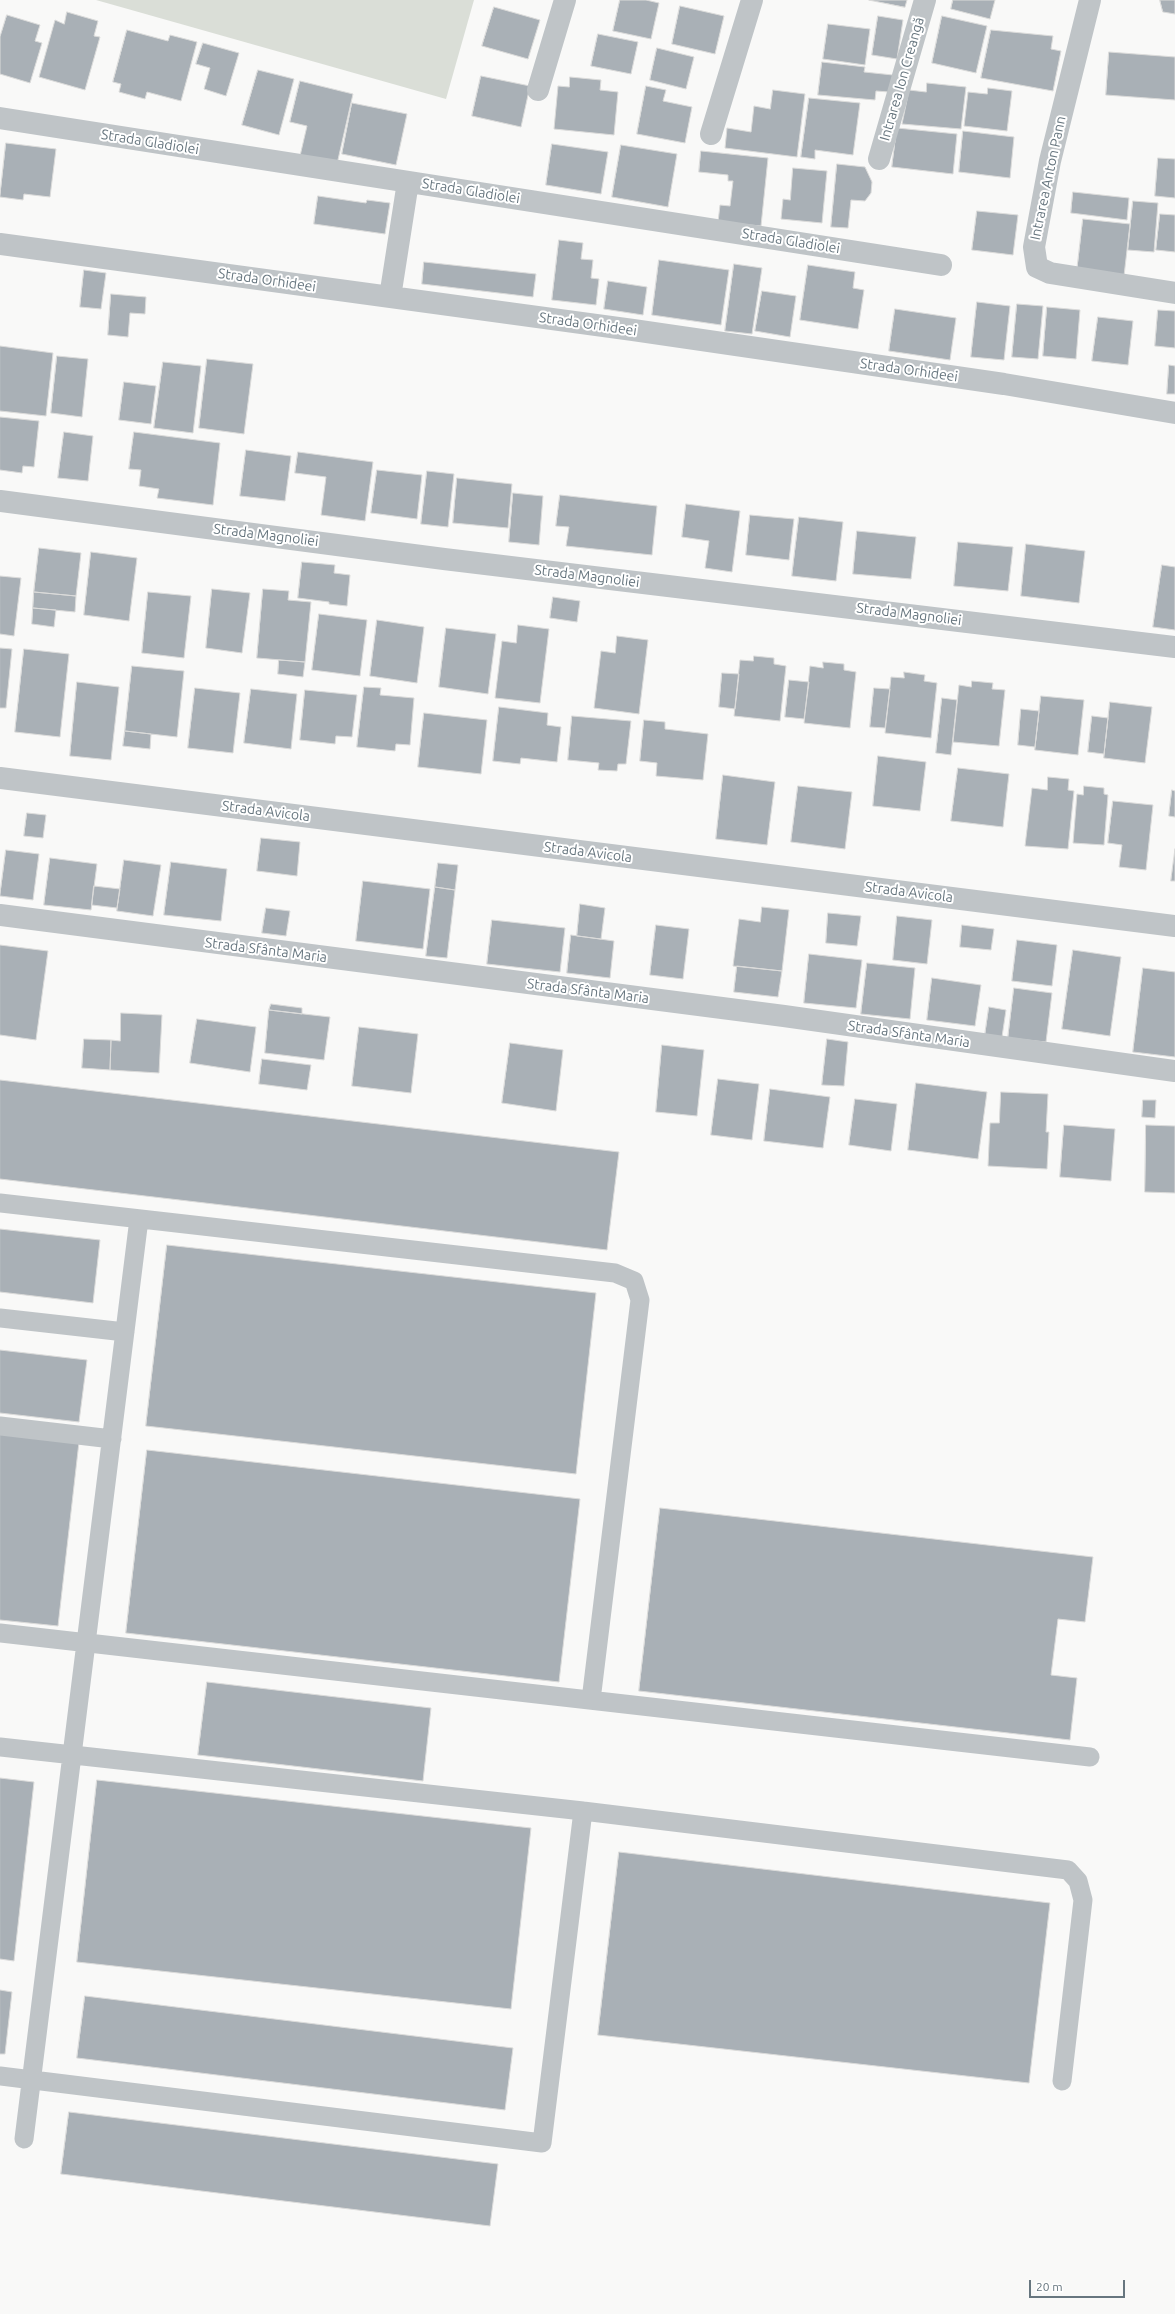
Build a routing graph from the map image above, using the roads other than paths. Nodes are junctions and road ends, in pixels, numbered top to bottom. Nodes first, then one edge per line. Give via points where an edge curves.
1 (565, 0) edge
2 (752, 0) edge
3 (925, 0) edge
4 (1090, 0) edge
5 (538, 90) dead end
6 (0, 118) edge
7 (711, 134) dead end
8 (879, 159) dead end
9 (408, 182) junction
10 (0, 244) edge
11 (941, 265) dead end
12 (1175, 293) edge
13 (390, 297) junction
14 (1175, 413) edge
15 (0, 501) edge
16 (1175, 647) edge
17 (0, 778) edge
18 (0, 915) edge
19 (1175, 926) edge
20 (1175, 1071) edge
21 (0, 1203) edge
22 (139, 1219) junction
23 (0, 1318) edge
24 (125, 1332) junction
25 (0, 1426) edge
26 (112, 1439) junction
27 (0, 1633) edge
28 (87, 1643) junction
29 (592, 1700) junction
30 (0, 1747) edge
31 (72, 1756) junction
32 (1090, 1757) dead end
33 (583, 1810) junction
34 (0, 2076) edge
35 (32, 2080) junction
36 (1062, 2081) dead end
37 (24, 2138) dead end

1 - 5 street
2 - 7 street
3 - 8 street, Intrarea Ion Creangă
4 - 12 street, Intrarea Anton Pann via 1050,161 1034,247 1037,267 1050,273
6 - 9 street, Strada Gladiolei
9 - 11 street, Strada Gladiolei
9 - 13 street
10 - 13 street, Strada Orhideei
13 - 14 street, Strada Orhideei via 850,362
15 - 16 street, Strada Magnoliei via 444,559
17 - 19 street, Strada Avicola
18 - 20 street, Strada Sfânta Maria via 768,1014
21 - 22 lane
22 - 24 lane
22 - 29 lane via 615,1273 634,1281 640,1300
23 - 24 lane
24 - 26 lane
25 - 26 lane
26 - 28 lane
27 - 28 lane
28 - 29 lane
28 - 31 lane
29 - 32 lane
30 - 31 lane
31 - 33 lane
31 - 35 lane
33 - 35 lane via 542,2143
33 - 36 lane via 1068,1870 1078,1881 1083,1900
34 - 35 lane
35 - 37 lane

